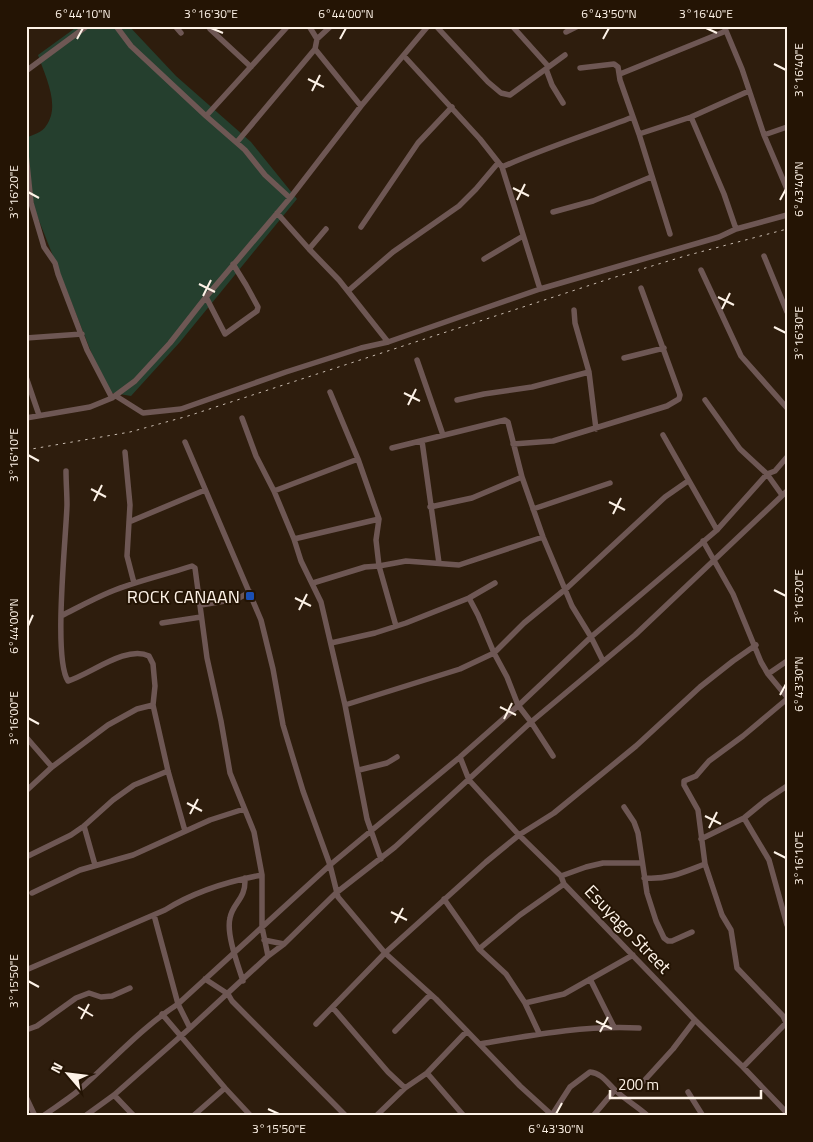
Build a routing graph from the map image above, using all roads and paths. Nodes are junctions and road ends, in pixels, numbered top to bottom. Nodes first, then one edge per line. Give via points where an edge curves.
1 (87, 26) edge
2 (116, 26) edge
3 (175, 26) edge
4 (288, 26) edge
5 (309, 26) edge
6 (331, 26) edge
7 (428, 26) edge
8 (436, 26) edge
9 (578, 26) edge
10 (514, 28) dead end
11 (725, 28) edge
12 (210, 29) dead end
13 (566, 32) dead end
14 (181, 33) dead end
15 (317, 39) junction
16 (315, 49) junction
17 (565, 55) dead end
18 (404, 56) junction
19 (251, 67) junction
20 (547, 67) junction
21 (580, 68) dead end
22 (26, 71) edge
23 (620, 74) junction
24 (750, 91) junction
25 (563, 104) dead end
26 (362, 106) junction
27 (452, 107) junction
28 (206, 116) junction
29 (633, 117) junction
30 (690, 117) junction
31 (787, 127) edge
32 (639, 134) junction
33 (764, 135) junction
34 (237, 142) junction
35 (26, 154) edge
36 (500, 165) junction
37 (651, 177) junction
38 (787, 189) edge
39 (290, 198) junction
40 (29, 204) edge
41 (553, 212) dead end
42 (277, 213) junction
43 (787, 215) edge
44 (361, 227) dead end
45 (326, 229) dead end
46 (736, 229) junction
47 (670, 234) dead end
48 (523, 236) junction
49 (308, 249) junction
50 (764, 256) dead end
51 (484, 259) dead end
52 (233, 264) junction
53 (701, 270) dead end
54 (641, 288) dead end
55 (540, 289) junction
56 (348, 291) junction
57 (206, 297) junction
58 (574, 310) dead end
59 (787, 312) edge
60 (82, 334) junction
61 (26, 338) edge
62 (388, 342) junction
63 (664, 348) junction
64 (624, 358) dead end
65 (417, 360) dead end
66 (589, 372) junction
67 (26, 377) edge
68 (330, 392) dead end
69 (114, 397) junction
70 (456, 400) dead end
71 (705, 400) dead end
72 (787, 408) edge
73 (39, 415) junction
74 (26, 418) edge
75 (242, 418) dead end
76 (596, 429) junction
77 (443, 435) junction
78 (663, 435) dead end
79 (422, 441) junction
80 (185, 442) dead end
81 (512, 444) junction
82 (392, 448) dead end
83 (125, 452) dead end
84 (787, 457) edge
85 (358, 459) junction
86 (66, 471) dead end
87 (767, 474) junction
88 (522, 477) junction
89 (688, 480) junction
90 (610, 483) dead end
91 (205, 490) junction
92 (274, 491) junction
93 (785, 493) edge
94 (430, 507) junction
95 (534, 509) junction
96 (379, 519) junction
97 (129, 522) junction
98 (717, 530) junction
99 (540, 536) junction
100 (294, 539) junction
101 (703, 541) junction
102 (714, 560) junction
103 (439, 563) junction
104 (379, 566) junction
105 (134, 583) junction
106 (313, 583) junction
107 (495, 583) dead end
108 (564, 591) junction
109 (250, 592) junction
110 (469, 598) junction
111 (201, 605) junction
112 (61, 616) junction
113 (202, 617) junction
114 (162, 623) dead end
115 (396, 626) junction
116 (591, 637) junction
117 (331, 642) junction
118 (756, 645) junction
119 (494, 653) junction
120 (603, 661) junction
121 (787, 661) edge
122 (768, 674) junction
123 (787, 698) edge
124 (152, 705) junction
125 (345, 705) junction
126 (519, 705) junction
127 (532, 722) junction
128 (26, 737) edge
129 (554, 756) dead end
130 (397, 757) dead end
131 (460, 757) junction
132 (52, 767) junction
133 (168, 770) junction
134 (359, 770) junction
135 (470, 780) junction
136 (787, 786) edge
137 (26, 791) edge
138 (624, 806) dead end
139 (244, 809) junction
140 (744, 818) junction
141 (84, 826) junction
142 (370, 830) junction
143 (186, 831) junction
144 (519, 835) junction
145 (701, 840) junction
146 (26, 858) edge
147 (381, 859) junction
148 (641, 863) junction
149 (705, 864) junction
150 (95, 865) junction
151 (330, 865) junction
152 (262, 875) junction
153 (561, 876) junction
154 (244, 878) junction
155 (644, 878) junction
156 (564, 884) junction
157 (336, 892) junction
158 (32, 893) dead end
159 (444, 899) junction
160 (154, 915) junction
161 (787, 926) edge
162 (262, 927) junction
163 (692, 932) dead end
164 (264, 940) junction
165 (284, 944) junction
166 (479, 949) junction
167 (233, 952) junction
168 (385, 953) junction
169 (632, 955) junction
170 (268, 956) junction
171 (26, 970) edge
172 (205, 979) junction
173 (590, 979) junction
174 (243, 981) junction
175 (130, 988) dead end
176 (228, 994) junction
177 (430, 996) junction
178 (178, 1004) junction
179 (526, 1004) junction
180 (333, 1008) junction
181 (162, 1014) junction
182 (695, 1020) junction
183 (316, 1024) dead end
184 (786, 1024) edge
185 (614, 1027) junction
186 (190, 1028) junction
187 (639, 1028) dead end
188 (26, 1030) edge
189 (396, 1031) dead end
190 (467, 1031) junction
191 (539, 1033) junction
192 (181, 1035) junction
193 (480, 1044) junction
194 (743, 1067) junction
195 (427, 1073) junction
196 (643, 1082) dead end
197 (225, 1088) junction
198 (405, 1088) junction
199 (615, 1090) junction
200 (688, 1092) dead end
201 (114, 1095) junction
202 (26, 1097) edge
203 (787, 1113) edge
204 (553, 1115) edge
205 (35, 1116) edge
206 (43, 1116) edge
207 (85, 1116) edge
208 (134, 1116) edge
209 (193, 1116) edge
210 (251, 1116) edge
211 (346, 1116) edge
212 (376, 1116) edge
213 (464, 1116) edge
214 (593, 1116) edge
215 (648, 1116) edge
216 (703, 1116) edge

1 - 22 street
2 - 28 street via 131,46
3 - 14 street
4 - 19 street
5 - 15 street
6 - 15 street
7 - 18 street
8 - 20 street via 501,93 510,94
9 - 13 street
10 - 20 street
11 - 23 street
11 - 24 street
12 - 19 street
15 - 16 street
16 - 26 street
16 - 34 street
17 - 20 street
18 - 26 street
18 - 27 street
19 - 28 street
20 - 25 street via 552,85
21 - 23 street via 614,64
23 - 29 street
24 - 30 street
24 - 33 street
26 - 39 street
27 - 36 street
27 - 44 street via 418,143
28 - 34 street
29 - 32 street
29 - 36 street
30 - 32 street
30 - 46 street
31 - 33 street
32 - 37 street
33 - 38 street
34 - 39 street via 264,176
35 - 40 street
36 - 48 street
36 - 56 street via 459,206 394,252
37 - 41 street via 593,201
37 - 47 street
39 - 42 street
40 - 60 street
42 - 49 street
42 - 52 street
43 - 46 street
45 - 49 street
46 - 55 street via 719,237
48 - 51 street
48 - 55 street
49 - 56 street
50 - 59 street
52 - 57 street
52 - 57 street via 258,307 257,311 226,334
53 - 72 street via 741,356
54 - 63 street
55 - 62 street
56 - 62 street
57 - 69 street via 170,343 135,381
58 - 66 street
60 - 61 street
60 - 69 street via 87,350
62 - 69 street via 286,372 181,409 143,413
63 - 64 street
63 - 76 street via 680,399
65 - 77 street
66 - 70 street via 532,387
66 - 76 street
67 - 73 street
68 - 85 street
69 - 73 street via 83,408
71 - 87 street via 740,449
73 - 74 street
75 - 92 street
76 - 81 street via 553,441
77 - 79 street
77 - 81 street via 504,420 510,425
78 - 89 street
79 - 82 street
79 - 94 street
80 - 91 street
81 - 88 street
83 - 97 street
84 - 87 street via 775,471
85 - 92 street
85 - 96 street
86 - 112 street
87 - 93 street
87 - 98 street
88 - 94 street via 472,498
88 - 95 street
89 - 98 street
89 - 108 street via 665,497
90 - 95 street
91 - 97 street
91 - 109 street
92 - 100 street
93 - 102 street
94 - 103 street
95 - 99 street
96 - 100 street
96 - 104 street via 376,540
97 - 105 street via 127,556
98 - 101 street
99 - 103 street via 467,563
99 - 108 street
100 - 106 street
101 - 102 street
101 - 116 street
102 - 118 street
102 - 120 street
103 - 104 street via 406,561
104 - 106 street via 365,567
104 - 115 street
105 - 111 street via 192,566
105 - 112 street
106 - 117 street
107 - 110 street
108 - 116 street
108 - 119 street
109 - 111 street via 237,599
109 - 151 street via 261,620 286,734
110 - 115 street
110 - 119 street
111 - 113 street
112 - 124 street via 61,659 68,681 111,660 144,654 153,664 155,686
113 - 114 street
113 - 139 street via 230,773
115 - 117 street
116 - 120 street
116 - 126 street
117 - 125 street
118 - 122 street
118 - 144 street via 700,687 636,746 554,813
119 - 125 street via 460,669
119 - 126 street
120 - 127 street
121 - 122 street
122 - 123 street
123 - 145 street via 708,761 696,776 684,781 698,810
124 - 132 street via 134,710 108,725
124 - 133 street
125 - 134 street
126 - 127 street
126 - 131 street
127 - 129 street
127 - 135 street
128 - 132 street
130 - 134 street
131 - 135 street, Esuyago Street
131 - 142 street
132 - 137 street
133 - 141 street via 126,790
133 - 143 street
134 - 142 street
135 - 144 street, Esuyago Street
135 - 147 street
136 - 140 street
138 - 148 street via 638,833
139 - 143 street
139 - 152 street via 254,832
140 - 145 street
140 - 161 street via 769,860
141 - 146 street
141 - 150 street
142 - 147 street
142 - 151 street
143 - 150 street via 141,852
144 - 153 street, Esuyago Street
144 - 159 street
145 - 149 street
147 - 157 street
148 - 153 street via 603,863
148 - 155 street
149 - 155 street via 662,879
149 - 184 street via 722,915 731,930 737,968 783,1016
150 - 158 street
151 - 157 street
151 - 162 street
152 - 154 street
152 - 162 street
153 - 156 street, Esuyago Street
154 - 160 street via 211,888
154 - 167 street via 245,887 229,920
155 - 163 street via 646,893 664,938 672,941
156 - 166 street
156 - 169 street, Esuyago Street
157 - 165 street
157 - 168 street
159 - 166 street
159 - 168 street
160 - 171 street
160 - 178 street
162 - 164 street
162 - 167 street
164 - 165 street
164 - 170 street
165 - 170 street
166 - 179 street via 506,974
167 - 172 street
167 - 174 street
168 - 177 street
168 - 180 street
169 - 173 street
169 - 182 street, Esuyago Street
170 - 174 street
172 - 176 street
172 - 178 street
173 - 179 street via 564,994
173 - 185 street
174 - 176 street
175 - 188 street via 112,996 88,994 76,998
176 - 186 street
176 - 211 street
177 - 189 street
177 - 190 street
178 - 181 street
178 - 186 street
179 - 191 street
180 - 183 street
180 - 198 street
181 - 192 street
181 - 206 street via 79,1090
182 - 194 street, Esuyago Street
182 - 196 street
184 - 194 street
185 - 187 street
185 - 191 street
186 - 192 street
190 - 193 street
190 - 195 street
191 - 193 street
192 - 197 street
192 - 201 street
193 - 204 street
194 - 203 street, Esuyago Street
195 - 198 street
195 - 213 street
197 - 209 street
197 - 210 street
198 - 212 street
199 - 204 street via 590,1072 570,1087
199 - 214 street
199 - 215 street
200 - 216 street
201 - 207 street
201 - 208 street
202 - 205 street

